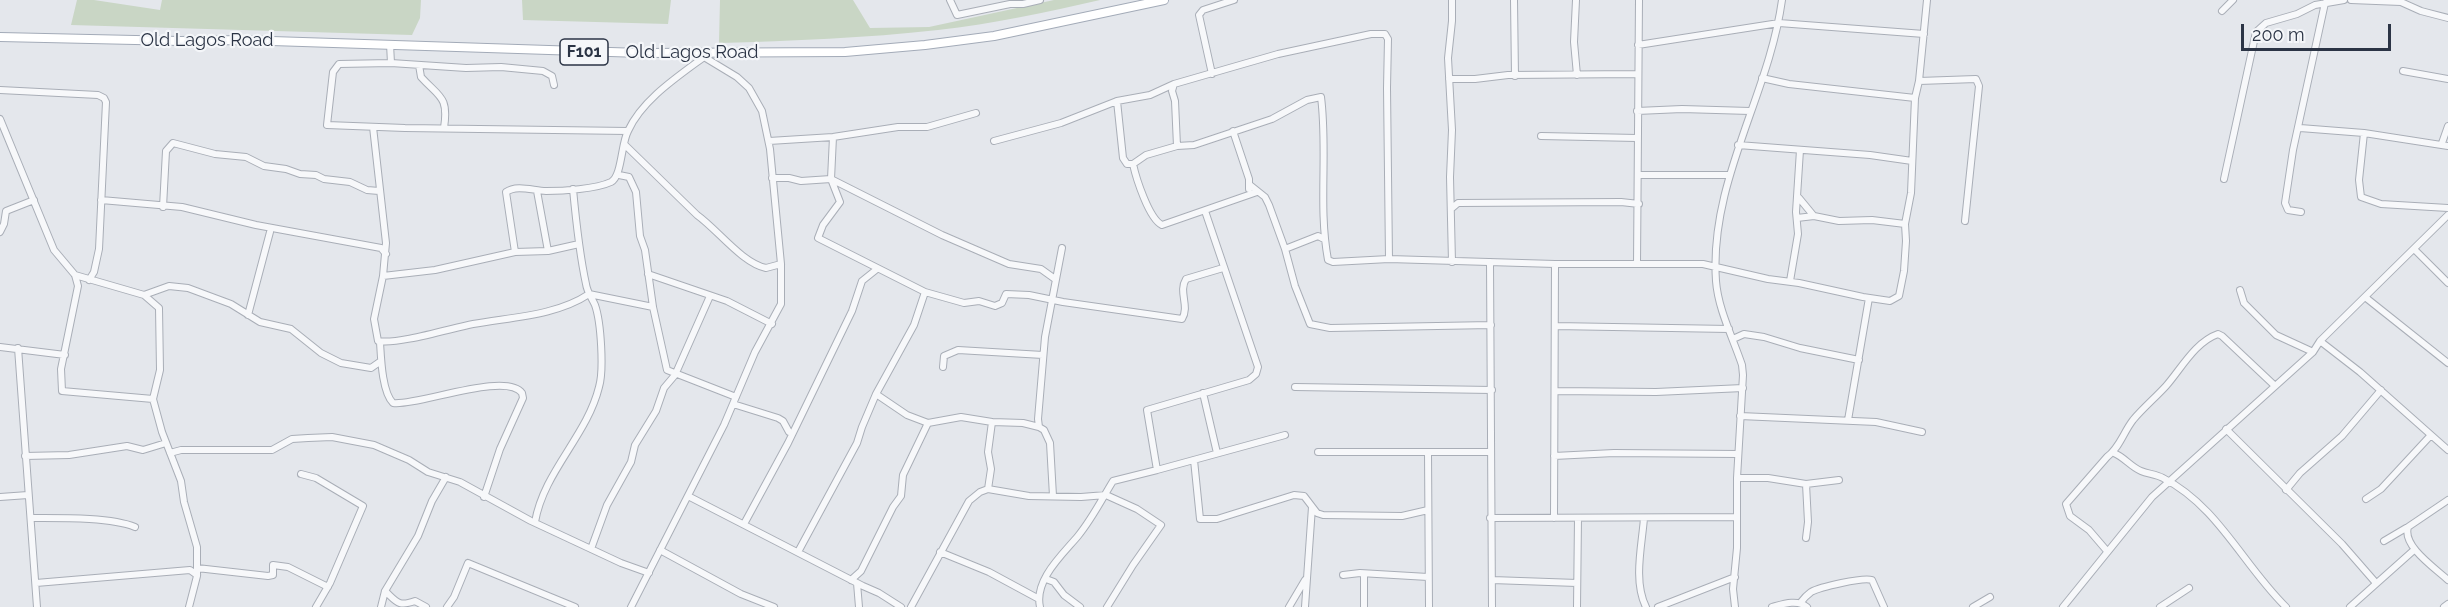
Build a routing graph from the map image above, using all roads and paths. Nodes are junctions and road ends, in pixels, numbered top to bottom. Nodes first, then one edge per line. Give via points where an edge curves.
1 (950, 0) edge
2 (1040, 0) edge
3 (1164, 0) edge
4 (1234, 0) edge
5 (1452, 0) edge
6 (1514, 0) edge
7 (1576, 0) edge
8 (1639, 0) edge
9 (1782, 0) edge
10 (1927, 0) edge
11 (2233, 0) edge
12 (2344, 0) edge
13 (2351, 0) edge
14 (2400, 1) edge
15 (2325, 3) junction
16 (2223, 11) dead end
17 (2448, 18) edge
18 (1779, 23) junction
19 (1924, 34) junction
20 (0, 38) edge
21 (390, 44) junction
22 (1638, 45) junction
23 (703, 55) junction
24 (391, 63) junction
25 (419, 65) junction
26 (2403, 71) dead end
27 (1212, 74) junction
28 (1638, 74) junction
29 (1577, 75) junction
30 (1515, 76) junction
31 (1762, 78) junction
32 (1449, 79) junction
33 (2448, 79) edge
34 (1919, 81) junction
35 (1174, 84) junction
36 (554, 85) dead end
37 (0, 90) edge
38 (1915, 98) junction
39 (1117, 101) junction
40 (1637, 111) junction
41 (1750, 111) junction
42 (976, 113) dead end
43 (0, 119) edge
44 (2448, 126) edge
45 (373, 128) junction
46 (444, 128) junction
47 (2300, 128) junction
48 (628, 131) junction
49 (1233, 131) junction
50 (2364, 133) junction
51 (1541, 136) dead end
52 (833, 137) junction
53 (1637, 138) junction
54 (769, 141) junction
55 (994, 141) dead end
56 (624, 144) junction
57 (2445, 144) edge
58 (1738, 145) junction
59 (1177, 146) junction
60 (1800, 150) junction
61 (1912, 161) junction
62 (1133, 164) junction
63 (619, 175) junction
64 (1638, 175) junction
65 (1729, 175) junction
66 (772, 178) junction
67 (831, 179) junction
68 (2224, 179) dead end
69 (1250, 185) junction
70 (573, 189) junction
71 (379, 191) junction
72 (537, 191) junction
73 (1257, 192) junction
74 (1247, 195) junction
75 (1451, 197) junction
76 (1799, 198) junction
77 (34, 200) junction
78 (101, 200) junction
79 (1458, 203) junction
80 (1639, 204) junction
81 (163, 207) junction
82 (2448, 208) edge
83 (1451, 210) junction
84 (1205, 211) junction
85 (2301, 212) dead end
86 (2448, 215) edge
87 (1814, 216) junction
88 (1797, 218) junction
89 (1965, 221) dead end
90 (1905, 224) junction
91 (0, 232) edge
92 (270, 232) dead end
93 (1324, 239) junction
94 (579, 244) junction
95 (1062, 248) dead end
96 (1285, 249) junction
97 (2414, 249) junction
98 (548, 251) junction
99 (515, 252) junction
100 (386, 254) junction
101 (1389, 259) junction
102 (1452, 262) junction
103 (1490, 262) junction
104 (781, 264) junction
105 (1555, 264) junction
106 (1637, 264) junction
107 (1716, 266) junction
108 (1223, 268) junction
109 (877, 269) junction
110 (648, 274) junction
111 (75, 275) junction
112 (383, 276) junction
113 (1055, 279) junction
114 (89, 280) junction
115 (1790, 281) junction
116 (2448, 283) edge
117 (2240, 290) dead end
118 (925, 292) junction
119 (589, 294) junction
120 (144, 295) junction
121 (710, 296) junction
122 (2365, 297) junction
123 (1869, 298) junction
124 (1053, 300) junction
125 (653, 307) junction
126 (248, 315) junction
127 (772, 324) junction
128 (1491, 325) junction
129 (1555, 326) junction
130 (1729, 329) junction
131 (1733, 339) junction
132 (2320, 341) junction
133 (380, 342) junction
134 (0, 347) edge
135 (18, 348) junction
136 (2313, 352) junction
137 (64, 355) junction
138 (1043, 355) junction
139 (1859, 360) junction
140 (381, 361) junction
141 (2448, 363) edge
142 (944, 367) dead end
143 (675, 375) junction
144 (2274, 385) junction
145 (1295, 387) dead end
146 (1743, 387) junction
147 (1492, 390) junction
148 (2381, 390) junction
149 (1555, 391) junction
150 (1203, 393) junction
151 (876, 394) junction
152 (153, 399) junction
153 (735, 401) junction
154 (1740, 416) junction
155 (1848, 420) junction
156 (992, 422) junction
157 (928, 423) junction
158 (1039, 427) junction
159 (2226, 429) junction
160 (1922, 432) dead end
161 (792, 433) junction
162 (1285, 435) dead end
163 (2432, 435) junction
164 (166, 443) junction
165 (2448, 450) edge
166 (1318, 452) dead end
167 (1428, 452) junction
168 (1491, 452) junction
169 (170, 453) junction
170 (1217, 453) junction
171 (2114, 453) junction
172 (1738, 454) junction
173 (25, 456) junction
174 (1554, 456) junction
175 (1194, 460) junction
176 (1157, 470) junction
177 (301, 474) dead end
178 (446, 477) junction
179 (1737, 478) junction
180 (1839, 480) dead end
181 (2168, 481) junction
182 (1806, 484) junction
183 (988, 489) junction
184 (2286, 490) junction
185 (28, 495) junction
186 (1106, 495) junction
187 (484, 496) junction
188 (688, 496) junction
189 (1053, 496) junction
190 (0, 497) edge
191 (2366, 499) dead end
192 (2448, 500) edge
193 (1312, 507) junction
194 (1428, 510) junction
195 (1736, 517) junction
196 (31, 518) junction
197 (1490, 518) junction
198 (1554, 518) junction
199 (1578, 518) junction
200 (1644, 518) junction
201 (535, 522) junction
202 (744, 524) junction
203 (135, 527) dead end
204 (2406, 528) junction
205 (1806, 538) dead end
206 (2384, 541) dead end
207 (591, 549) junction
208 (660, 550) junction
209 (2107, 550) junction
210 (2414, 550) junction
211 (798, 552) junction
212 (940, 552) junction
213 (197, 572) junction
214 (649, 573) junction
215 (1364, 573) junction
216 (1343, 575) dead end
217 (1306, 577) junction
218 (1428, 577) junction
219 (1735, 577) junction
220 (1046, 579) junction
221 (1492, 580) junction
222 (2448, 580) edge
223 (854, 581) junction
224 (36, 583) junction
225 (1577, 583) junction
226 (2376, 583) junction
227 (328, 587) junction
228 (2189, 588) dead end
229 (385, 591) junction
230 (1990, 597) dead end
231 (1039, 599) junction
232 (2448, 604) edge
233 (1804, 605) edge
234 (37, 607) edge
235 (189, 607) edge
236 (316, 607) edge
237 (381, 607) edge
238 (426, 607) edge
239 (447, 607) edge
240 (575, 607) edge
241 (631, 607) edge
242 (774, 607) edge
243 (859, 607) edge
244 (901, 607) edge
245 (911, 607) edge
246 (1040, 607) edge
247 (1080, 607) edge
248 (1107, 607) edge
249 (1289, 607) edge
250 (1305, 607) edge
251 (1364, 607) edge
252 (1428, 607) edge
253 (1492, 607) edge
254 (1577, 607) edge
255 (1646, 607) edge
256 (1658, 607) edge
257 (1735, 607) edge
258 (1772, 607) edge
259 (1884, 607) edge
260 (1972, 607) edge
261 (2062, 607) edge
262 (2160, 607) edge
263 (2286, 607) edge
264 (2350, 607) edge
265 (2444, 607) edge

1 - 2 street via 957,15
3 - 23 main road, Old Lagos Road / F101 via 1004,34 925,45 845,52
4 - 27 street via 1203,10 1199,15
5 - 32 street
6 - 30 street
7 - 29 street
8 - 22 street
9 - 18 street
10 - 19 street
11 - 16 street
12 - 15 street
13 - 14 street
14 - 17 street
15 - 47 street
15 - 68 street via 2266,23 2256,32
18 - 19 street
18 - 22 street
18 - 31 street
19 - 34 street
20 - 21 main road, Old Lagos Road / F101
21 - 23 main road, Old Lagos Road / F101
21 - 24 street
22 - 28 street
23 - 48 street via 656,95
23 - 54 street via 749,88 759,105
24 - 25 street
24 - 45 street via 339,64 333,72 327,125
25 - 36 street via 543,70 552,76
25 - 46 street via 421,77 442,97
26 - 33 street
27 - 35 street
27 - 101 street via 1278,54 1384,34 1388,39
28 - 29 street
28 - 40 street
29 - 30 street
30 - 32 street
31 - 38 street
31 - 41 street
32 - 75 street
34 - 38 street
34 - 89 street via 1976,79 1979,86
35 - 39 street via 1150,95
35 - 59 street
37 - 78 street via 104,98
38 - 61 street
39 - 55 street via 1061,123
39 - 62 street via 1123,158 1127,164
40 - 41 street
40 - 53 street
41 - 58 street
42 - 52 street via 927,128 898,127
43 - 77 street
44 - 57 street
45 - 46 street
45 - 71 street
46 - 48 street
47 - 50 street
47 - 85 street via 2285,203 2288,210
48 - 56 street
49 - 59 street via 1194,145
49 - 69 street
49 - 93 street via 1321,97
50 - 57 street
50 - 82 street via 2361,197 2381,204
51 - 53 street
52 - 54 street
52 - 67 street
53 - 64 street
54 - 66 street
56 - 63 street
56 - 104 street via 749,260 766,268
58 - 60 street
58 - 65 street
59 - 62 street via 1146,155
60 - 61 street
60 - 76 street
61 - 90 street
62 - 84 street via 1157,222 1169,224 1187,214
63 - 70 street via 612,182
63 - 110 street via 629,177 634,185
64 - 65 street
64 - 80 street
65 - 107 street
66 - 67 street
66 - 104 street
67 - 109 street via 840,202 818,238
67 - 113 street via 942,235 1014,265 1041,269
69 - 73 street
69 - 74 street
70 - 72 street
70 - 94 street
71 - 81 street via 173,143 166,152
71 - 100 street
72 - 98 street
72 - 99 street via 524,188 506,192
73 - 74 street
73 - 96 street via 1266,197
74 - 84 street
75 - 79 street
75 - 83 street
76 - 87 street
76 - 88 street
77 - 91 street via 6,212
77 - 111 street via 54,250
78 - 81 street
78 - 114 street via 99,249
79 - 80 street
79 - 83 street
80 - 106 street
81 - 100 street via 182,207 381,248
83 - 102 street
84 - 108 street
86 - 97 street
87 - 88 street
87 - 90 street
88 - 115 street via 1798,240
90 - 123 street via 1906,251 1899,296 1890,301
92 - 126 street
93 - 96 street via 1318,236
93 - 101 street via 1328,260
94 - 98 street
94 - 119 street
95 - 113 street
96 - 128 street via 1310,324 1330,328
97 - 116 street
97 - 122 street
98 - 99 street
99 - 112 street via 435,270
100 - 112 street
101 - 102 street
102 - 103 street
103 - 105 street
103 - 128 street
104 - 127 street via 781,304
105 - 106 street
105 - 129 street
106 - 107 street
107 - 115 street
107 - 130 street via 1718,292
108 - 124 street via 1186,279 1182,319
108 - 150 street via 1258,367 1250,380
109 - 118 street
109 - 161 street via 862,281 852,311
110 - 121 street
110 - 125 street
111 - 114 street
111 - 137 street via 78,294
112 - 133 street via 374,319 376,340
113 - 124 street
114 - 120 street
115 - 123 street
117 - 136 street via 2244,303 2276,335
118 - 124 street via 964,303 995,306 1002,303 1006,294
118 - 151 street via 914,325
119 - 125 street
119 - 133 street via 555,308
119 - 201 street via 595,305 603,362 599,387 543,495
120 - 126 street via 169,286 180,287 231,304
120 - 152 street via 160,311 160,370
121 - 127 street
121 - 143 street
122 - 132 street
122 - 141 street
123 - 139 street
124 - 138 street
125 - 143 street via 666,370
126 - 140 street via 291,329 341,363 371,368
127 - 153 street via 755,352
128 - 147 street
129 - 130 street
129 - 149 street
130 - 131 street
131 - 139 street via 1744,334 1764,337
131 - 146 street via 1742,365
132 - 136 street
132 - 148 street
133 - 140 street
134 - 135 street
135 - 137 street
135 - 173 street
136 - 144 street
137 - 152 street via 62,391
138 - 142 street via 958,350 944,356
138 - 158 street
139 - 155 street
140 - 187 street via 393,403 476,388 519,389 523,398
143 - 153 street
143 - 207 street via 664,388 656,411 635,445
144 - 159 street
144 - 171 street via 2222,336 2208,338 2133,420
145 - 147 street
146 - 149 street via 1668,392
146 - 154 street
147 - 168 street
148 - 163 street
148 - 184 street via 2342,436
149 - 174 street
150 - 170 street
150 - 176 street via 1147,410
151 - 157 street via 907,415
151 - 211 street via 857,443
152 - 164 street
153 - 161 street via 778,418
153 - 188 street
154 - 155 street
154 - 172 street
155 - 160 street
156 - 157 street via 961,417
156 - 158 street
156 - 183 street
157 - 223 street via 903,475 901,496
158 - 189 street via 1049,436
159 - 181 street
159 - 184 street
161 - 202 street
162 - 170 street
163 - 165 street
163 - 191 street via 2381,489
164 - 169 street
164 - 173 street via 143,450 128,447
166 - 167 street
167 - 168 street
167 - 194 street
168 - 197 street
169 - 178 street via 272,450 292,439 332,437 374,445
169 - 213 street via 183,486 197,547
170 - 175 street
171 - 181 street via 2140,471
171 - 209 street via 2066,504 2070,516
172 - 174 street
172 - 179 street
173 - 185 street
174 - 198 street
175 - 176 street
175 - 193 street via 1200,519 1217,519 1294,495 1304,496
176 - 186 street via 1113,481
177 - 227 street via 316,478 363,506
178 - 187 street
178 - 229 street via 418,536
179 - 182 street
179 - 195 street
180 - 182 street
181 - 209 street
181 - 263 street via 2223,528
182 - 205 street
183 - 189 street
183 - 212 street via 969,501
184 - 226 street
185 - 190 street
185 - 196 street
186 - 189 street
186 - 220 street
186 - 248 street via 1161,525
187 - 201 street
188 - 202 street
188 - 208 street
192 - 204 street
193 - 194 street via 1317,513 1334,515 1402,516
193 - 217 street
194 - 218 street
195 - 200 street
195 - 219 street
196 - 203 street via 120,521
196 - 224 street
197 - 198 street
197 - 221 street
198 - 199 street
199 - 200 street
199 - 225 street
200 - 255 street via 1639,580
201 - 207 street
202 - 211 street
204 - 206 street
204 - 210 street
207 - 214 street
208 - 214 street
208 - 242 street via 741,594
209 - 261 street
210 - 222 street
210 - 226 street
211 - 223 street
212 - 231 street
212 - 245 street
213 - 224 street
213 - 227 street via 268,576 273,575 273,565 288,567
213 - 235 street
214 - 241 street
215 - 216 street
215 - 218 street
215 - 251 street
217 - 249 street
217 - 250 street
218 - 252 street
219 - 256 street
219 - 257 street
220 - 231 street
220 - 247 street
221 - 225 street
221 - 253 street
223 - 243 street
223 - 244 street
224 - 234 street
225 - 254 street
226 - 264 street
227 - 236 street
228 - 262 street
229 - 237 street
229 - 238 street via 400,604 415,601
230 - 260 street
231 - 246 street
232 - 265 street
233 - 258 street
233 - 259 street via 1808,594 1815,590 1868,578
239 - 240 street via 468,563

